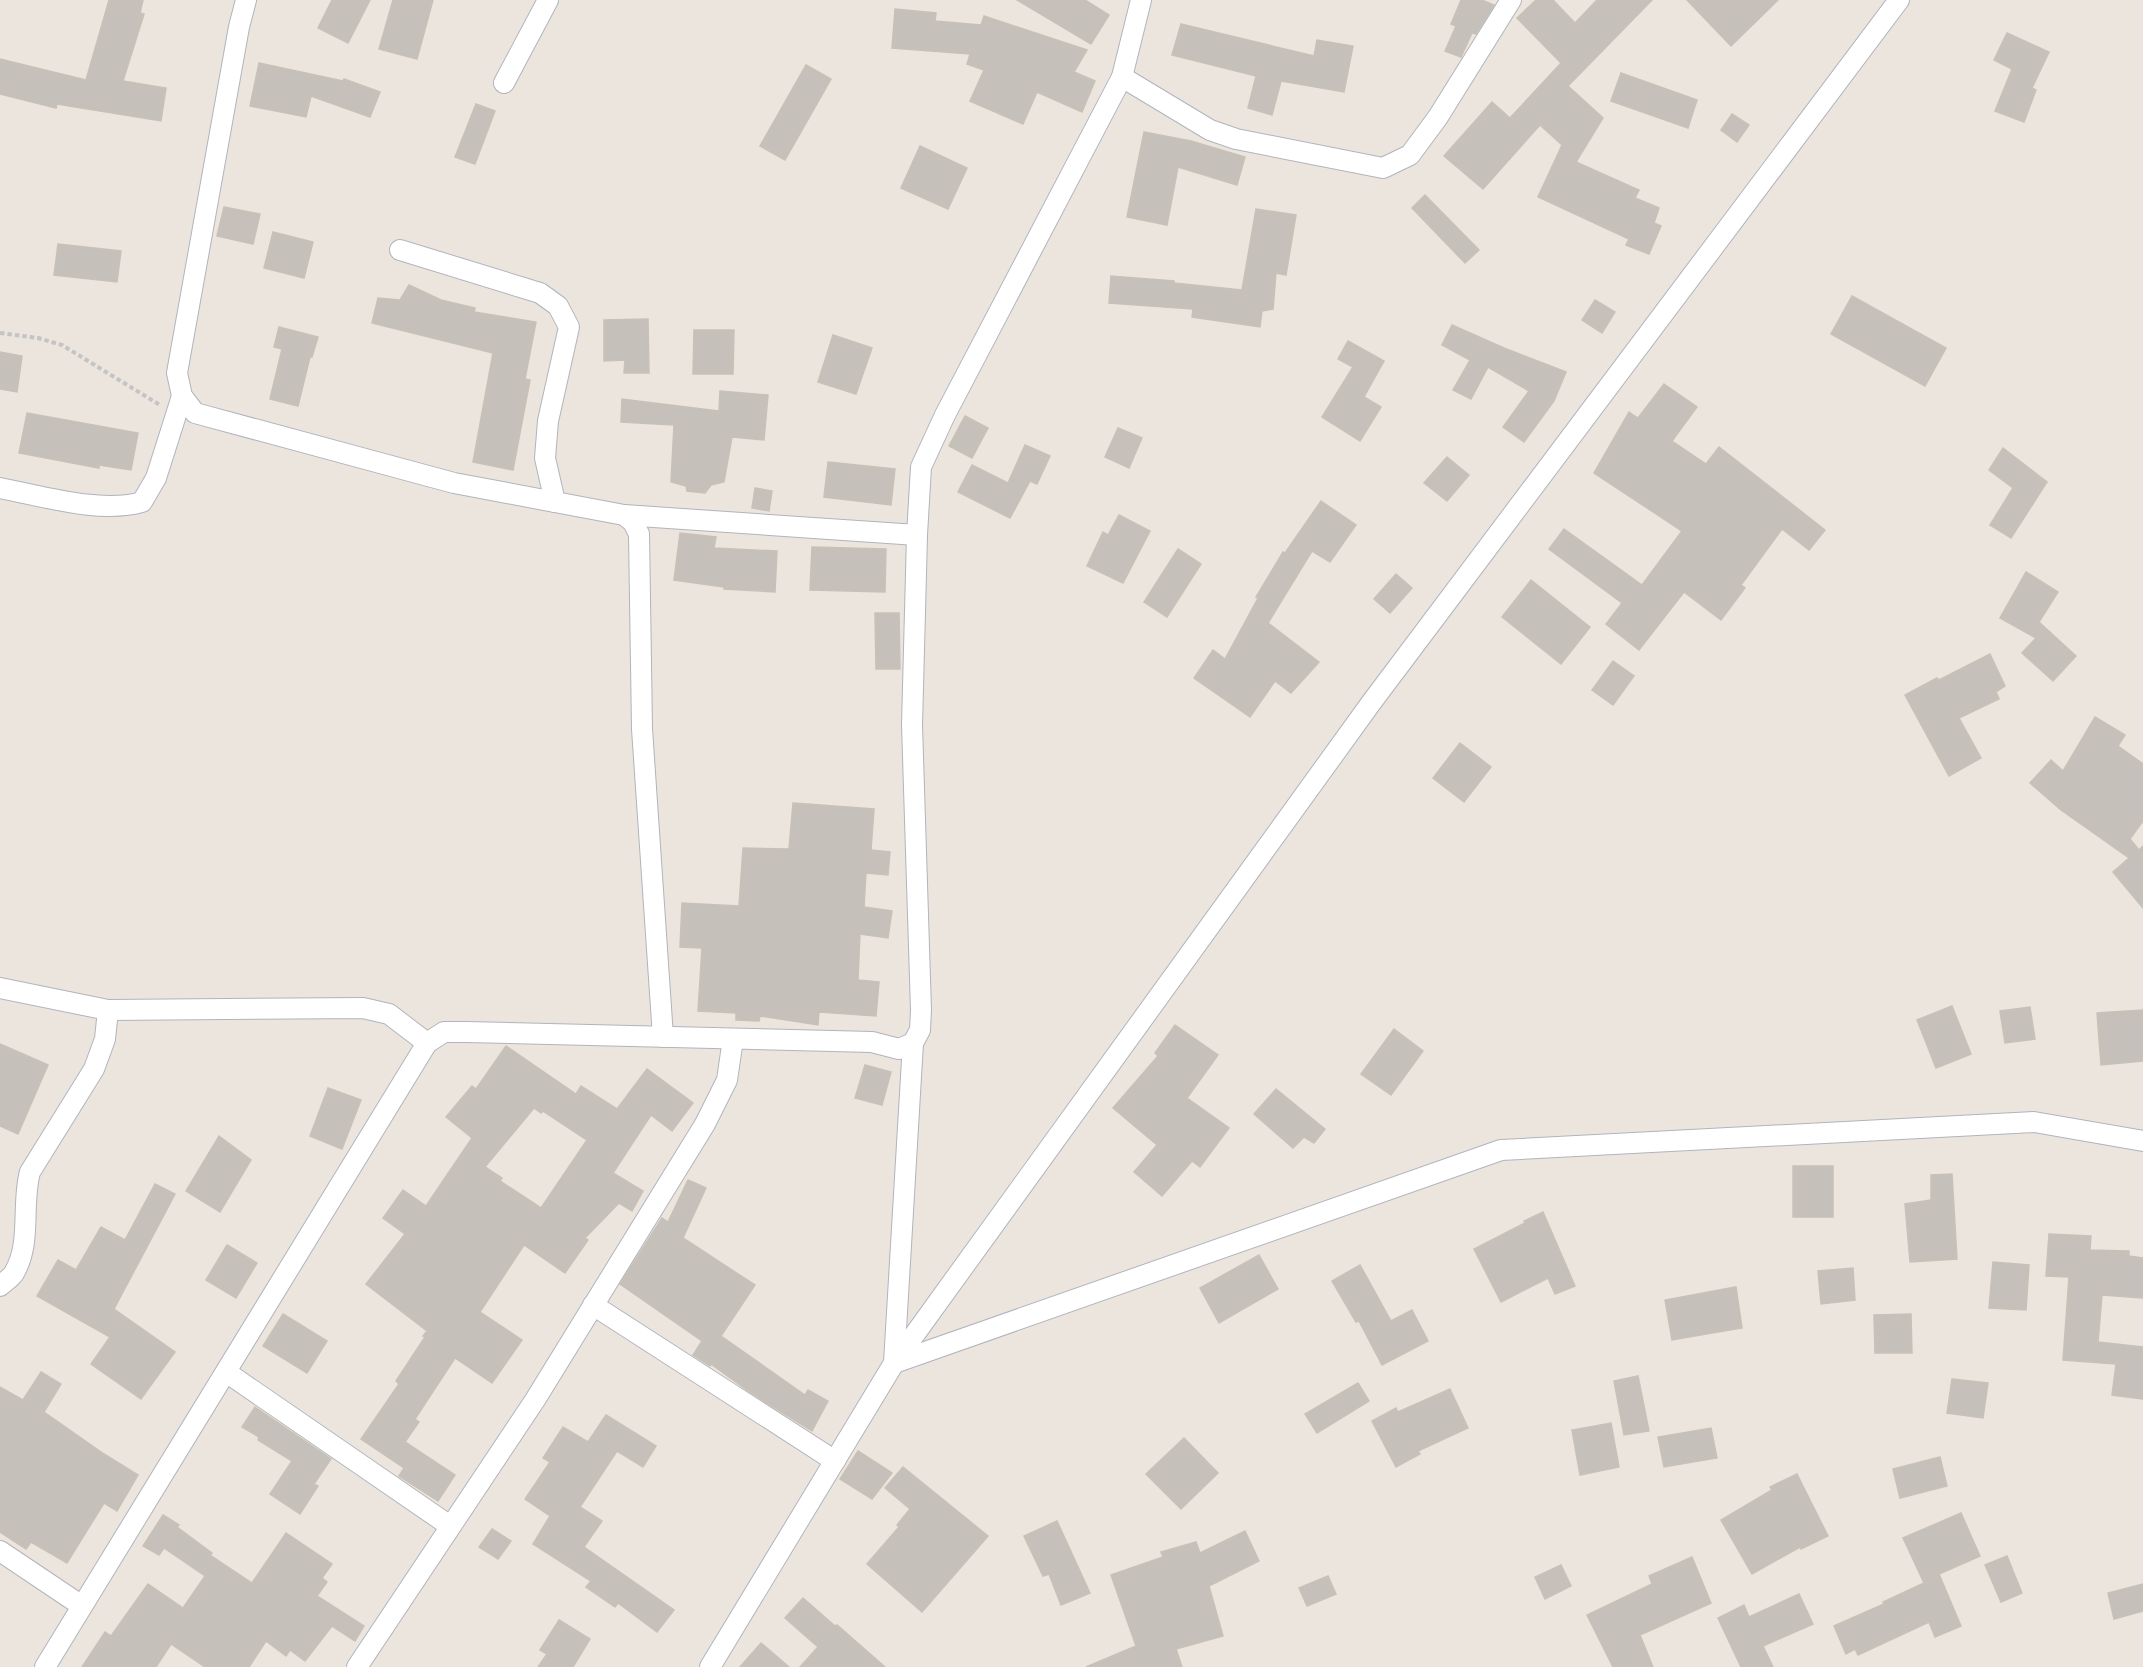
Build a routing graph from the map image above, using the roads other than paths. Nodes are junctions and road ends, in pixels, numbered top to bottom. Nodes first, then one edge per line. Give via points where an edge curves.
1 (246, 0) edge
2 (548, 0) edge
3 (1511, 0) edge
4 (1899, 0) edge
5 (1136, 2) edge
6 (1122, 77) junction
7 (504, 83) dead end
8 (400, 250) dead end
9 (179, 405) junction
10 (0, 488) edge
11 (555, 502) junction
12 (624, 515) junction
13 (917, 535) junction
14 (0, 988) edge
15 (108, 1010) junction
16 (663, 1037) junction
17 (733, 1039) junction
18 (913, 1043) junction
19 (427, 1044) junction
20 (2143, 1142) edge
21 (0, 1286) edge
22 (593, 1305) junction
23 (894, 1363) junction
24 (226, 1372) junction
25 (835, 1461) junction
26 (450, 1527) junction
27 (0, 1551) edge
28 (82, 1606) junction
29 (45, 1667) edge
30 (357, 1667) edge
31 (710, 1667) edge

1 - 9 street via 177,373
2 - 7 street
3 - 6 street via 1438,117 1410,154 1383,168 1236,139 1209,130
4 - 23 street via 1371,703
5 - 6 street
6 - 13 street via 921,466
8 - 11 street via 540,293 558,306 569,327 548,421 545,458
9 - 10 street via 156,478 142,502 127,507 80,503
9 - 11 street via 195,413 454,483
11 - 12 street
12 - 13 street
12 - 16 street via 639,534 642,729
13 - 18 street via 912,725 921,1010 920,1030
14 - 15 street
15 - 19 street via 363,1008 389,1014
15 - 21 street via 105,1039 94,1069 30,1172 24,1247 13,1274
16 - 17 street
16 - 19 street via 444,1032
17 - 18 street via 872,1042 899,1049
17 - 22 street via 727,1080 705,1124
18 - 23 street
19 - 24 street
20 - 23 street via 2034,1122 1501,1150
22 - 25 street
22 - 26 street
23 - 25 street
24 - 26 street
24 - 28 street
25 - 31 street
26 - 30 street
27 - 28 street
28 - 29 street

